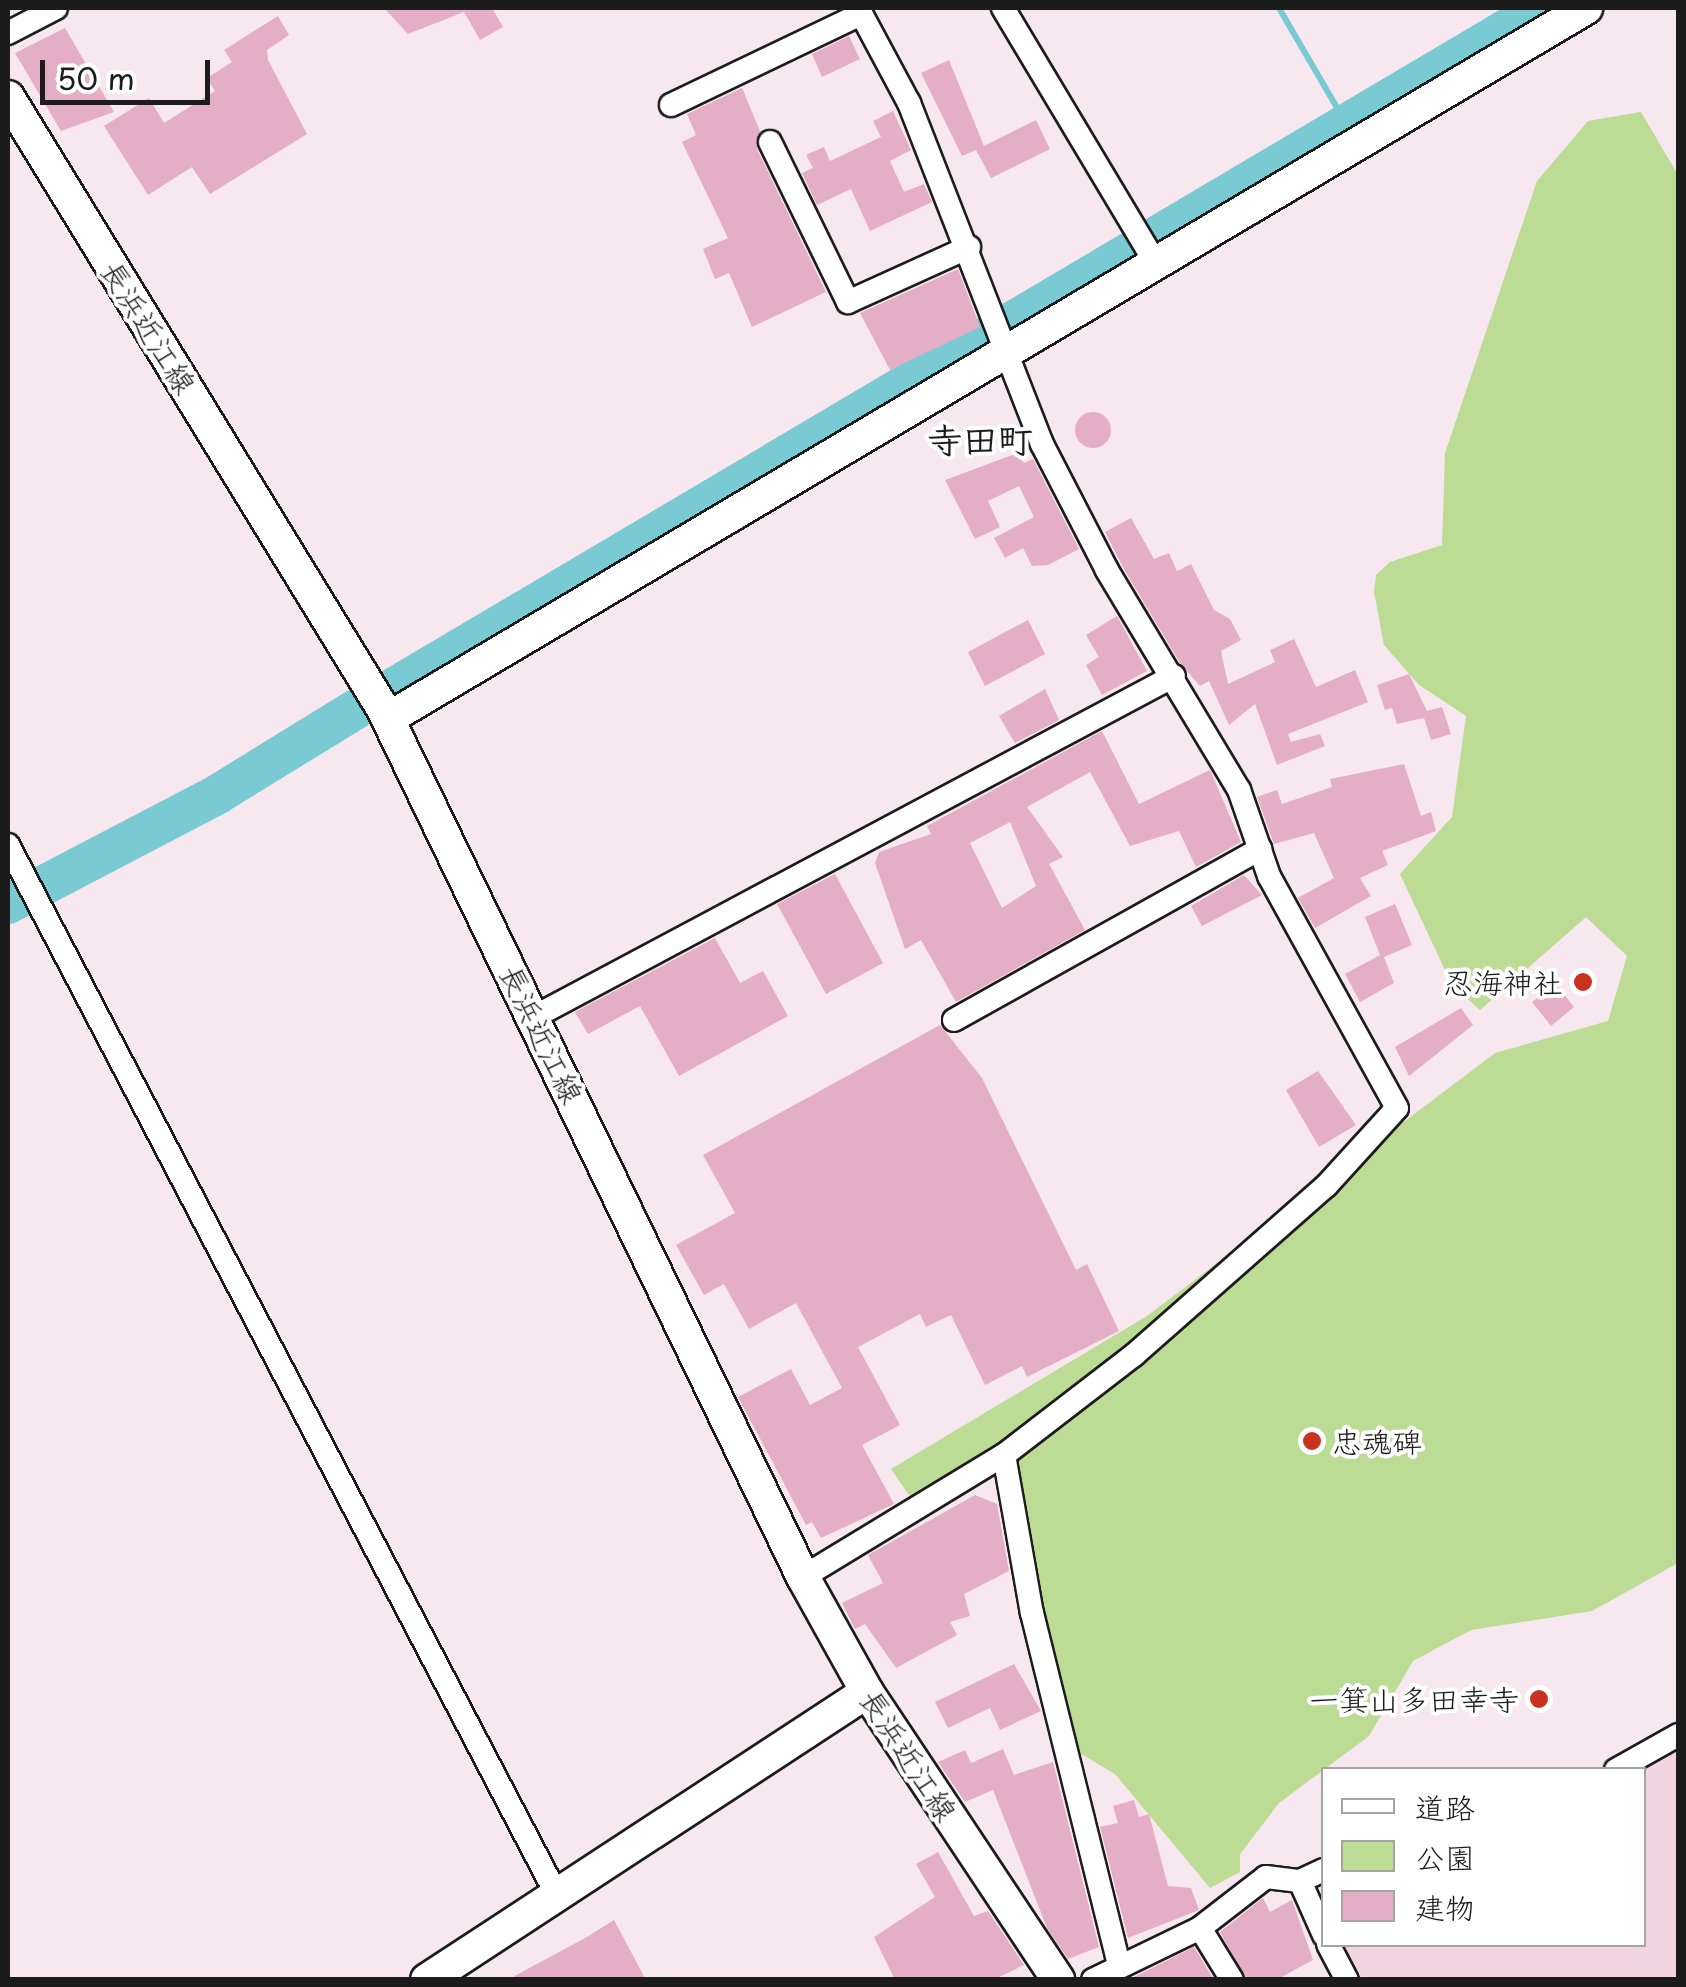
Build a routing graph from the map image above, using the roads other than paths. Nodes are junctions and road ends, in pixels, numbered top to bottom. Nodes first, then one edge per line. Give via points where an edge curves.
1 (56, 8) edge
2 (1002, 8) edge
3 (1586, 8) edge
4 (859, 10) edge
5 (8, 33) edge
6 (8, 98) edge
7 (670, 105) dead end
8 (770, 142) dead end
9 (969, 248) junction
10 (1148, 251) junction
11 (1002, 338) junction
12 (1174, 676) junction
13 (388, 718) junction
14 (8, 845) edge
15 (1260, 849) junction
16 (534, 1017) junction
17 (954, 1020) dead end
18 (1004, 1456) junction
19 (803, 1577) junction
20 (867, 1692) junction
21 (1678, 1735) edge
22 (1621, 1767) edge
23 (1321, 1871) edge
24 (1300, 1881) junction
25 (559, 1899) junction
26 (1200, 1928) junction
27 (1321, 1928) edge
28 (1330, 1947) edge
29 (1119, 1966) junction
30 (427, 1980) edge
31 (1058, 1980) edge
32 (1093, 1980) edge
33 (1232, 1980) edge
34 (1347, 1980) edge

1 - 5 street
2 - 10 street
3 - 10 main road
4 - 7 street
4 - 9 street via 909,103
6 - 13 main road, 長浜近江線
8 - 9 street via 848,302
9 - 11 street
10 - 11 main road
11 - 12 street via 1042,444
11 - 13 main road
12 - 15 street via 1239,790
12 - 16 street
13 - 16 main road, 長浜近江線
14 - 25 street
15 - 17 street
15 - 18 street via 1397,1108 1326,1186
16 - 19 main road, 長浜近江線
18 - 19 street
18 - 29 street via 1032,1613
19 - 20 main road, 長浜近江線
20 - 25 main road
20 - 31 main road, 長浜近江線
21 - 22 street
23 - 24 street
24 - 26 street via 1266,1877
24 - 27 street
25 - 30 main road
26 - 29 street
26 - 33 street
28 - 34 street
29 - 32 street

